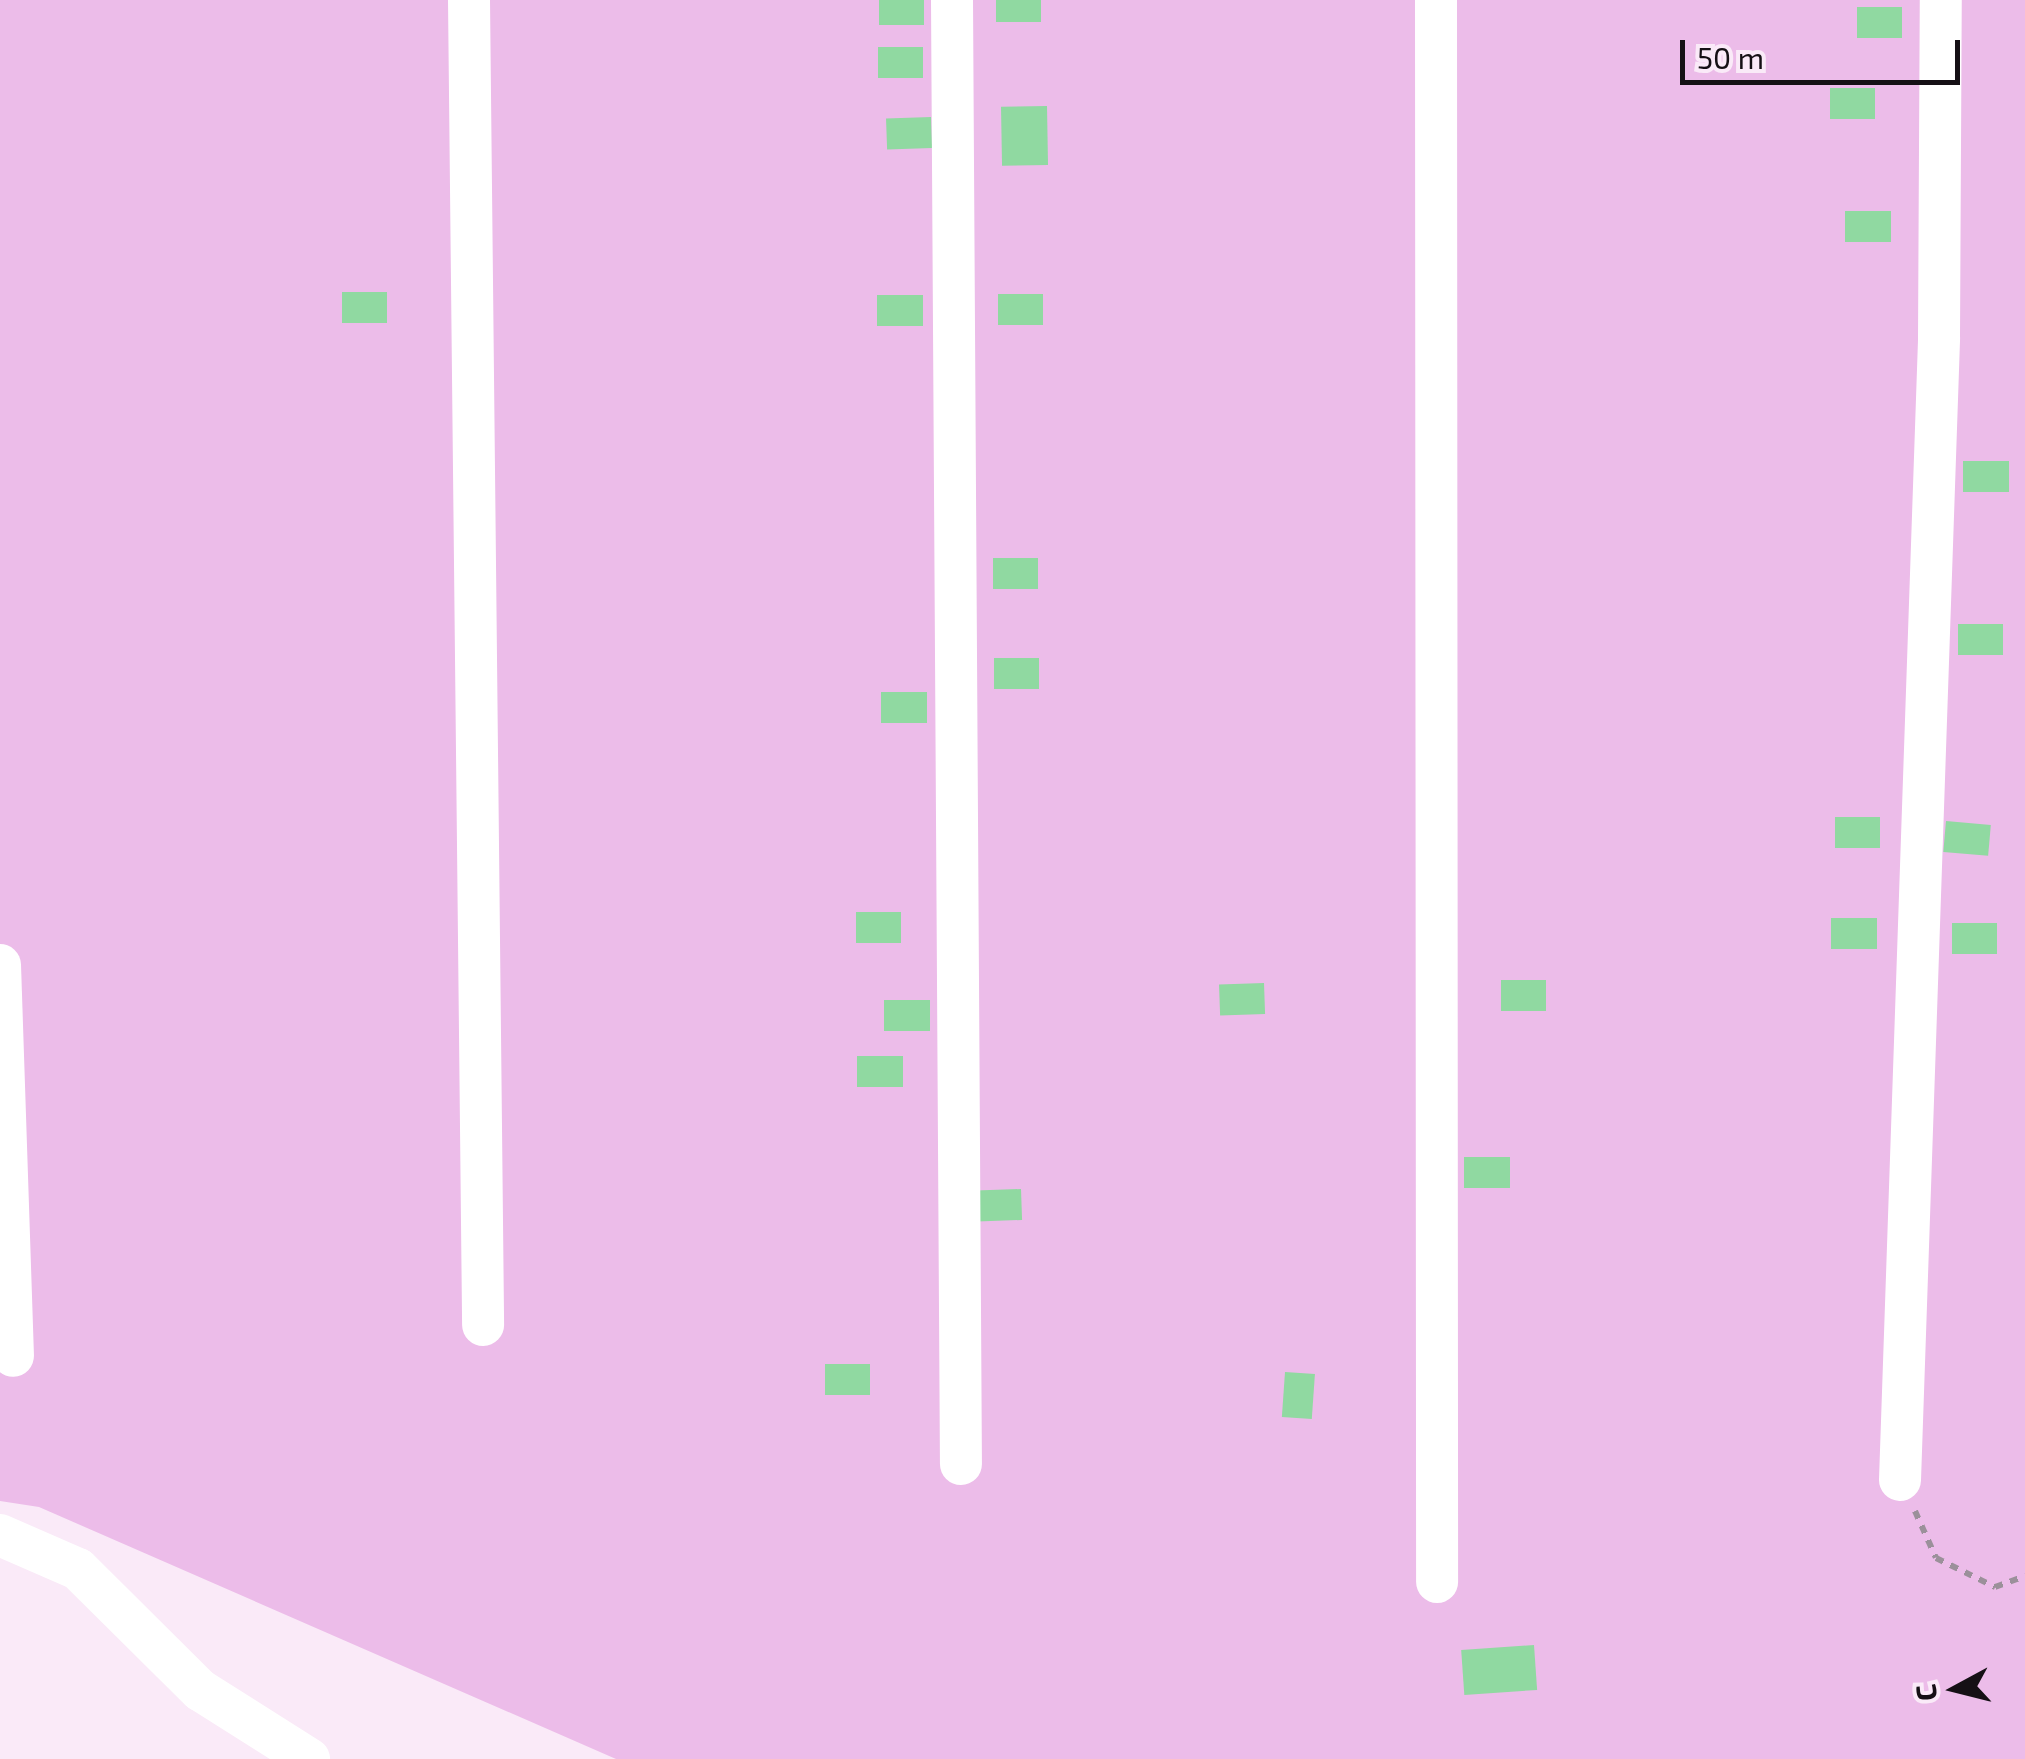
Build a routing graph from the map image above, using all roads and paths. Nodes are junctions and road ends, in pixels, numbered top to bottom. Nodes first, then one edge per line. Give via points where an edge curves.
1 (469, 0) edge
2 (952, 0) edge
3 (1436, 0) edge
4 (1941, 0) edge
5 (0, 964) edge
6 (484, 1325) dead end
7 (14, 1356) dead end
8 (961, 1464) dead end
9 (1900, 1480) joint
10 (0, 1535) edge
11 (2025, 1576) edge
12 (1436, 1582) dead end
13 (309, 1759) edge

1 - 6 street
2 - 8 street
3 - 12 street
4 - 9 street via 1940,338
5 - 7 street
9 - 11 path via 1936,1558 1994,1586
10 - 13 street via 78,1569 200,1690

